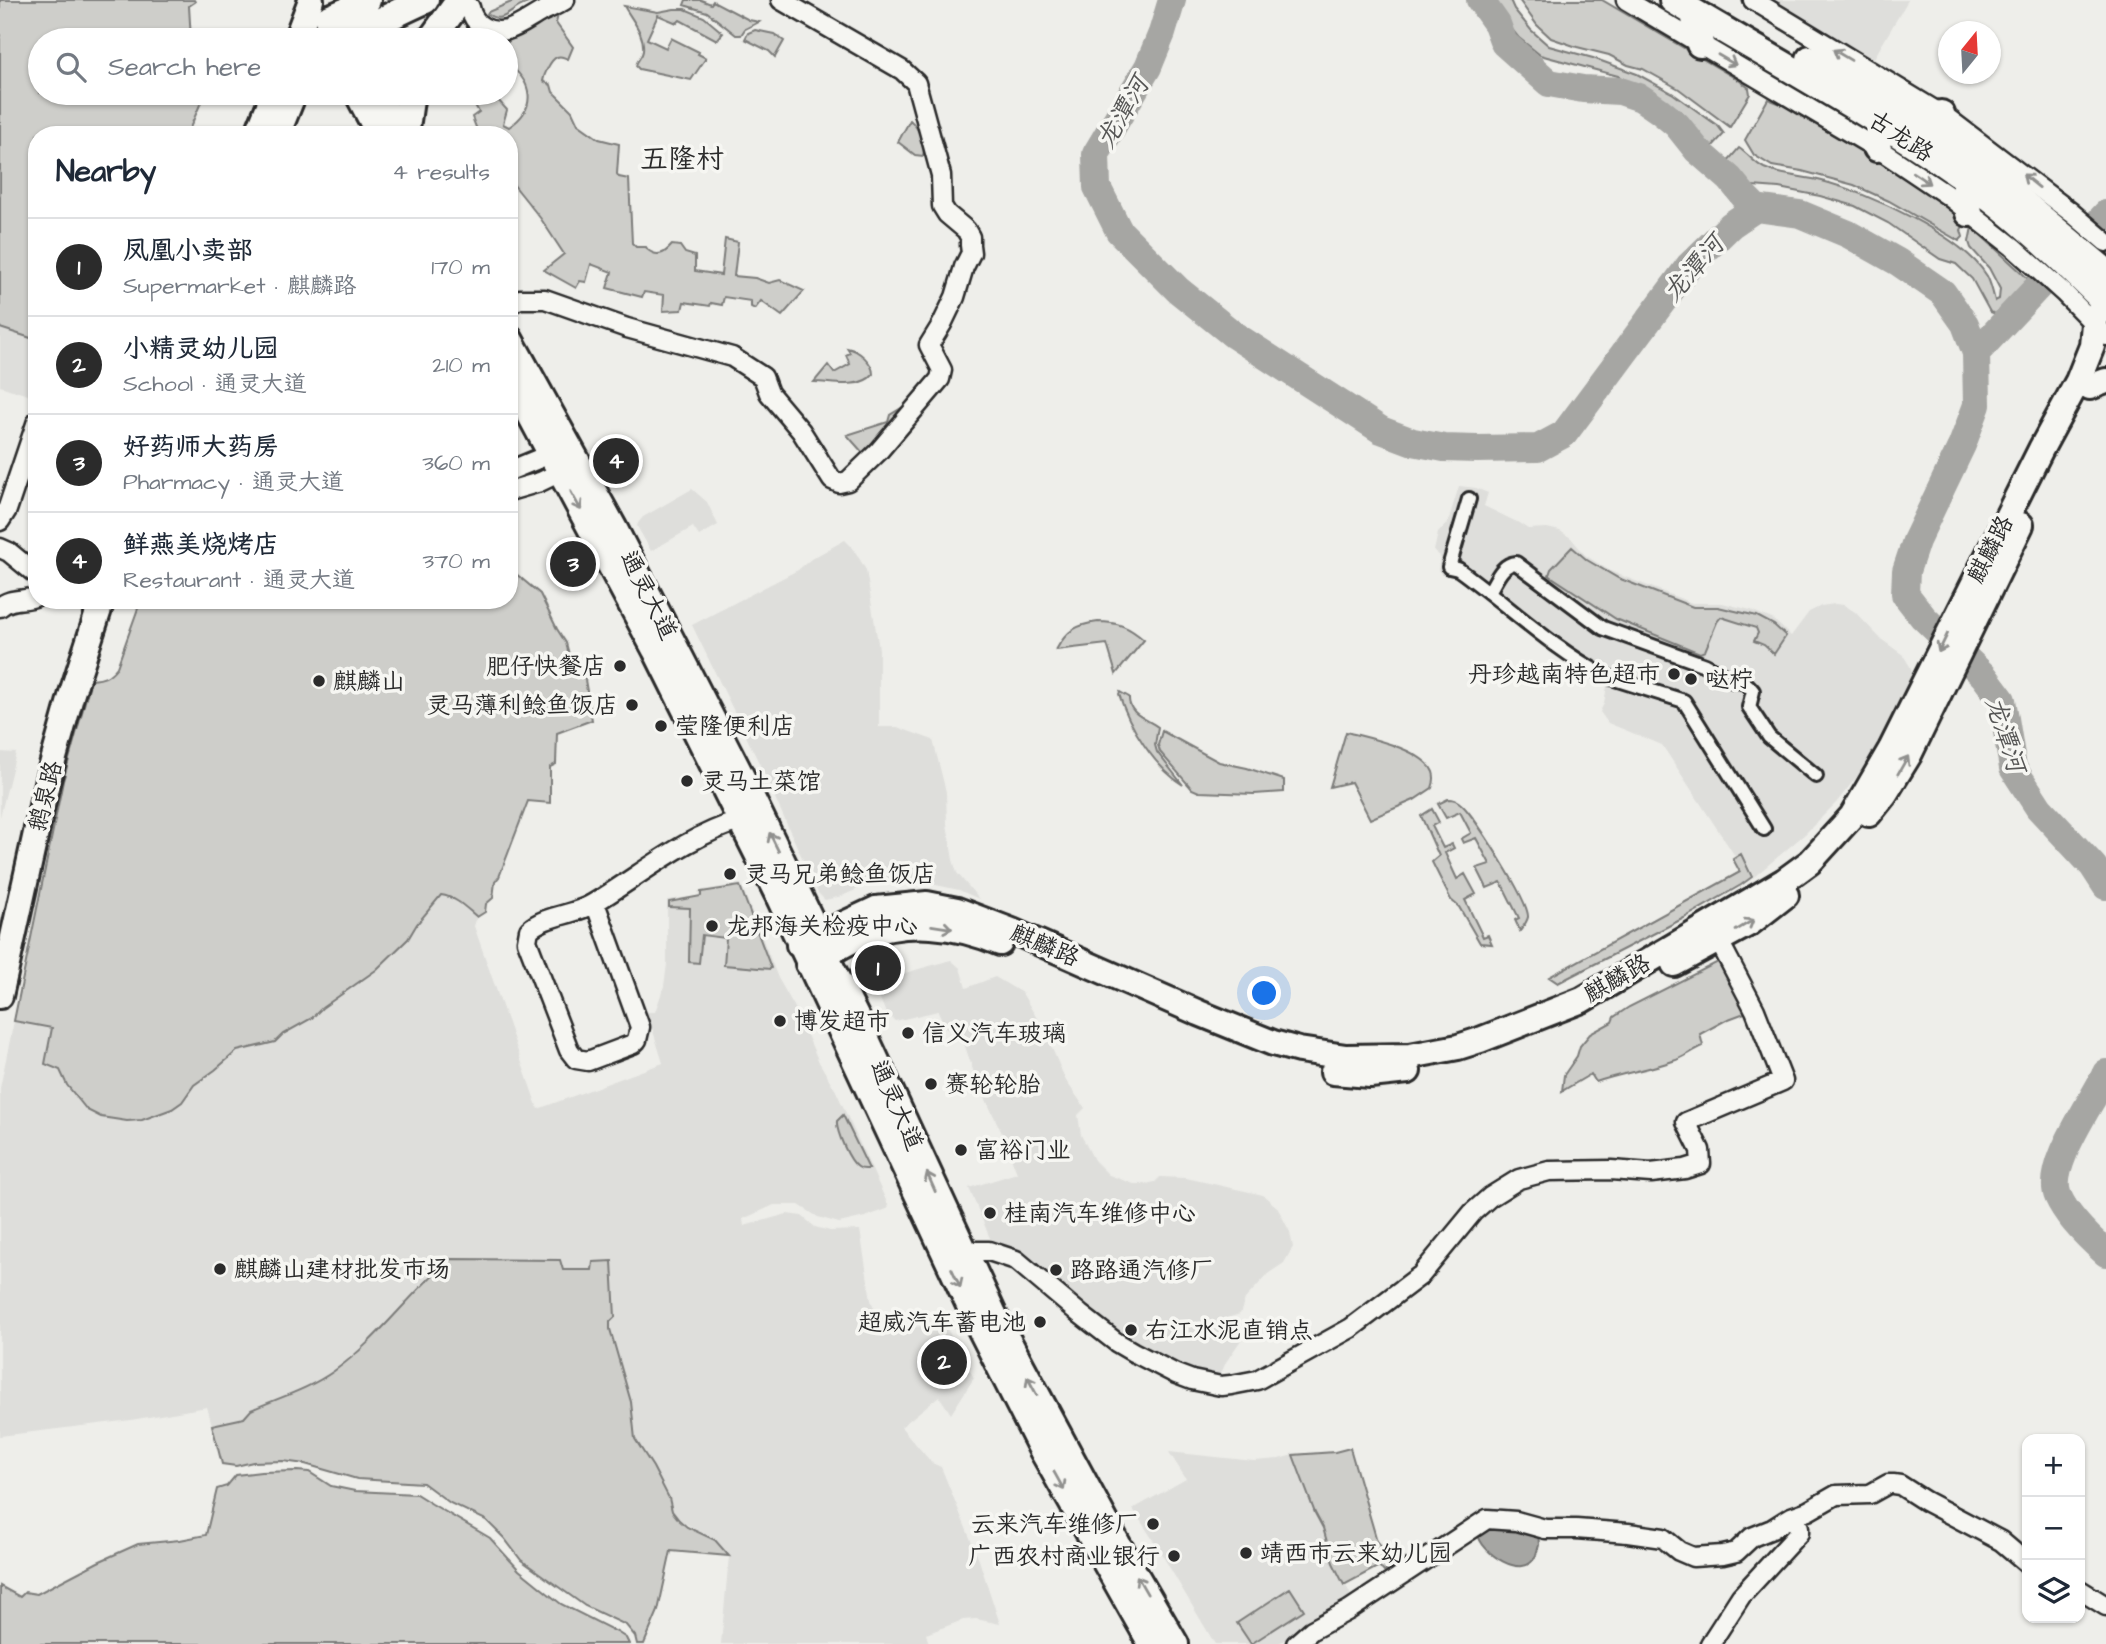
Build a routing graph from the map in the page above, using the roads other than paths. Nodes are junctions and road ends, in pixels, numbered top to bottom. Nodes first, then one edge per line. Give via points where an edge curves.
1 (425, 0) edge
2 (565, 0) edge
3 (781, 0) edge
4 (1626, 0) edge
5 (1753, 0) edge
6 (471, 2) edge
7 (1692, 4) edge
8 (340, 20) edge
9 (308, 28) edge
10 (442, 28) edge
11 (488, 28) edge
12 (511, 28) edge
13 (1700, 44) junction
14 (269, 105) edge
15 (289, 105) edge
16 (363, 105) edge
17 (385, 105) edge
18 (409, 105) edge
19 (1941, 114) junction
20 (1880, 122) junction
21 (261, 126) edge
22 (280, 126) edge
23 (374, 126) edge
24 (395, 126) edge
25 (406, 126) edge
26 (1945, 142) junction
27 (1877, 148) junction
28 (2005, 161) junction
29 (1964, 178) junction
30 (2006, 188) junction
31 (1969, 213) junction
32 (2073, 252) edge
33 (2106, 272) edge
34 (518, 300) edge
35 (2103, 311) edge
36 (2106, 355) edge
37 (518, 357) edge
38 (2098, 384) edge
39 (518, 389) edge
40 (28, 448) edge
41 (565, 459) junction
42 (518, 469) edge
43 (518, 488) edge
44 (1469, 499) dead end
45 (0, 521) edge
46 (0, 548) edge
47 (28, 568) edge
48 (1489, 592) junction
49 (28, 599) edge
50 (1973, 604) junction
51 (0, 607) edge
52 (83, 609) edge
53 (99, 609) edge
54 (1720, 673) dead end
55 (1733, 681) dead end
56 (1935, 683) junction
57 (1816, 776) dead end
58 (740, 821) junction
59 (1764, 829) dead end
60 (595, 903) junction
61 (0, 921) edge
62 (1718, 941) junction
63 (813, 950) junction
64 (0, 996) edge
65 (964, 1251) junction
66 (1791, 1517) junction
67 (2023, 1560) edge
68 (2085, 1593) edge
69 (2106, 1605) edge
70 (1151, 1644) edge
71 (1176, 1644) edge
72 (1296, 1644) edge
73 (1710, 1644) edge

1 - 8 main road via 382,19
2 - 12 street
3 - 34 street via 913,78 940,175 942,206 970,237 971,253 959,286 929,345 942,370 940,379 878,452 848,481 835,482 769,393 763,377 732,357 544,299
4 - 13 street
19 -> 5 street
6 - 10 main road
6 - 11 street via 471,15
7 - 13 main road
7 - 20 main road, 古龙路
7 - 26 main road, 古龙路 via 1851,83
8 - 9 main road
13 -> 27 street
14 - 21 main road
15 - 22 main road
16 - 23 main road
17 - 24 main road
18 - 25 main road
19 - 26 main road
19 - 28 street
20 - 27 main road
20 - 29 main road, 古龙路
26 - 30 main road, 古龙路
27 -> 31 street
28 - 30 main road
32 -> 28 street
29 - 31 main road
29 - 32 main road, 古龙路 via 2031,231
30 - 32 main road, 古龙路
31 - 32 street
32 - 33 main road, 古龙路
32 - 35 main road, 古龙路
35 - 50 main road, 麒麟路 via 2078,381 2040,449
36 - 38 main road, 麒麟路
37 - 41 main road, 通灵大道
38 - 50 main road, 麒麟路
39 - 41 main road, 通灵大道
40 - 45 street
41 - 42 street
41 - 43 street via 540,482
41 -> 58 main road, 通灵大道
63 -> 41 main road, 通灵大道 via 740,773 615,529
44 - 48 street via 1449,567
46 - 47 street
48 - 54 street via 1503,569 1516,563 1603,628
48 - 59 street via 1595,671 1684,701
49 - 51 street
50 - 56 main road, 麒麟路
52 - 61 main road, 鹅泉路 via 57,689
53 - 64 main road, 鹅泉路 via 47,783
55 - 57 street via 1742,681 1753,691 1749,706 1769,737
62 -> 56 main road, 麒麟路 via 1801,884 1855,832 1898,775
56 - 63 main road, 麒麟路 via 1852,816 1810,862 1582,1000 1458,1047 1389,1057 1299,1050 1247,1033 994,924 927,904 876,909
58 - 60 street via 671,852
58 - 63 main road, 通灵大道
60 - 60 street via 640,1032 633,1044 588,1061 576,1059 569,1050 527,934 533,926
63 -> 62 main road, 麒麟路 via 891,927 929,925 982,935 1241,1049 1322,1071 1370,1075 1420,1070 1500,1049
62 - 65 street via 1755,1010 1783,1081 1686,1122 1700,1150 1701,1164 1651,1174 1549,1171 1519,1179 1473,1212 1421,1275 1351,1328 1257,1380 1221,1386 1176,1374 1116,1342 1016,1261 989,1251
65 -> 63 main road, 通灵大道 via 859,1022
63 -> 70 main road, 通灵大道 via 991,1350
71 -> 65 main road, 通灵大道 via 1078,1472
66 - 67 street via 1836,1495 1870,1494 1888,1484 1900,1485 2001,1541
66 - 72 street via 1752,1537 1735,1552 1693,1558 1662,1538 1604,1530 1545,1530 1487,1519
66 - 73 street via 1799,1527 1796,1537 1741,1596
68 - 69 street

